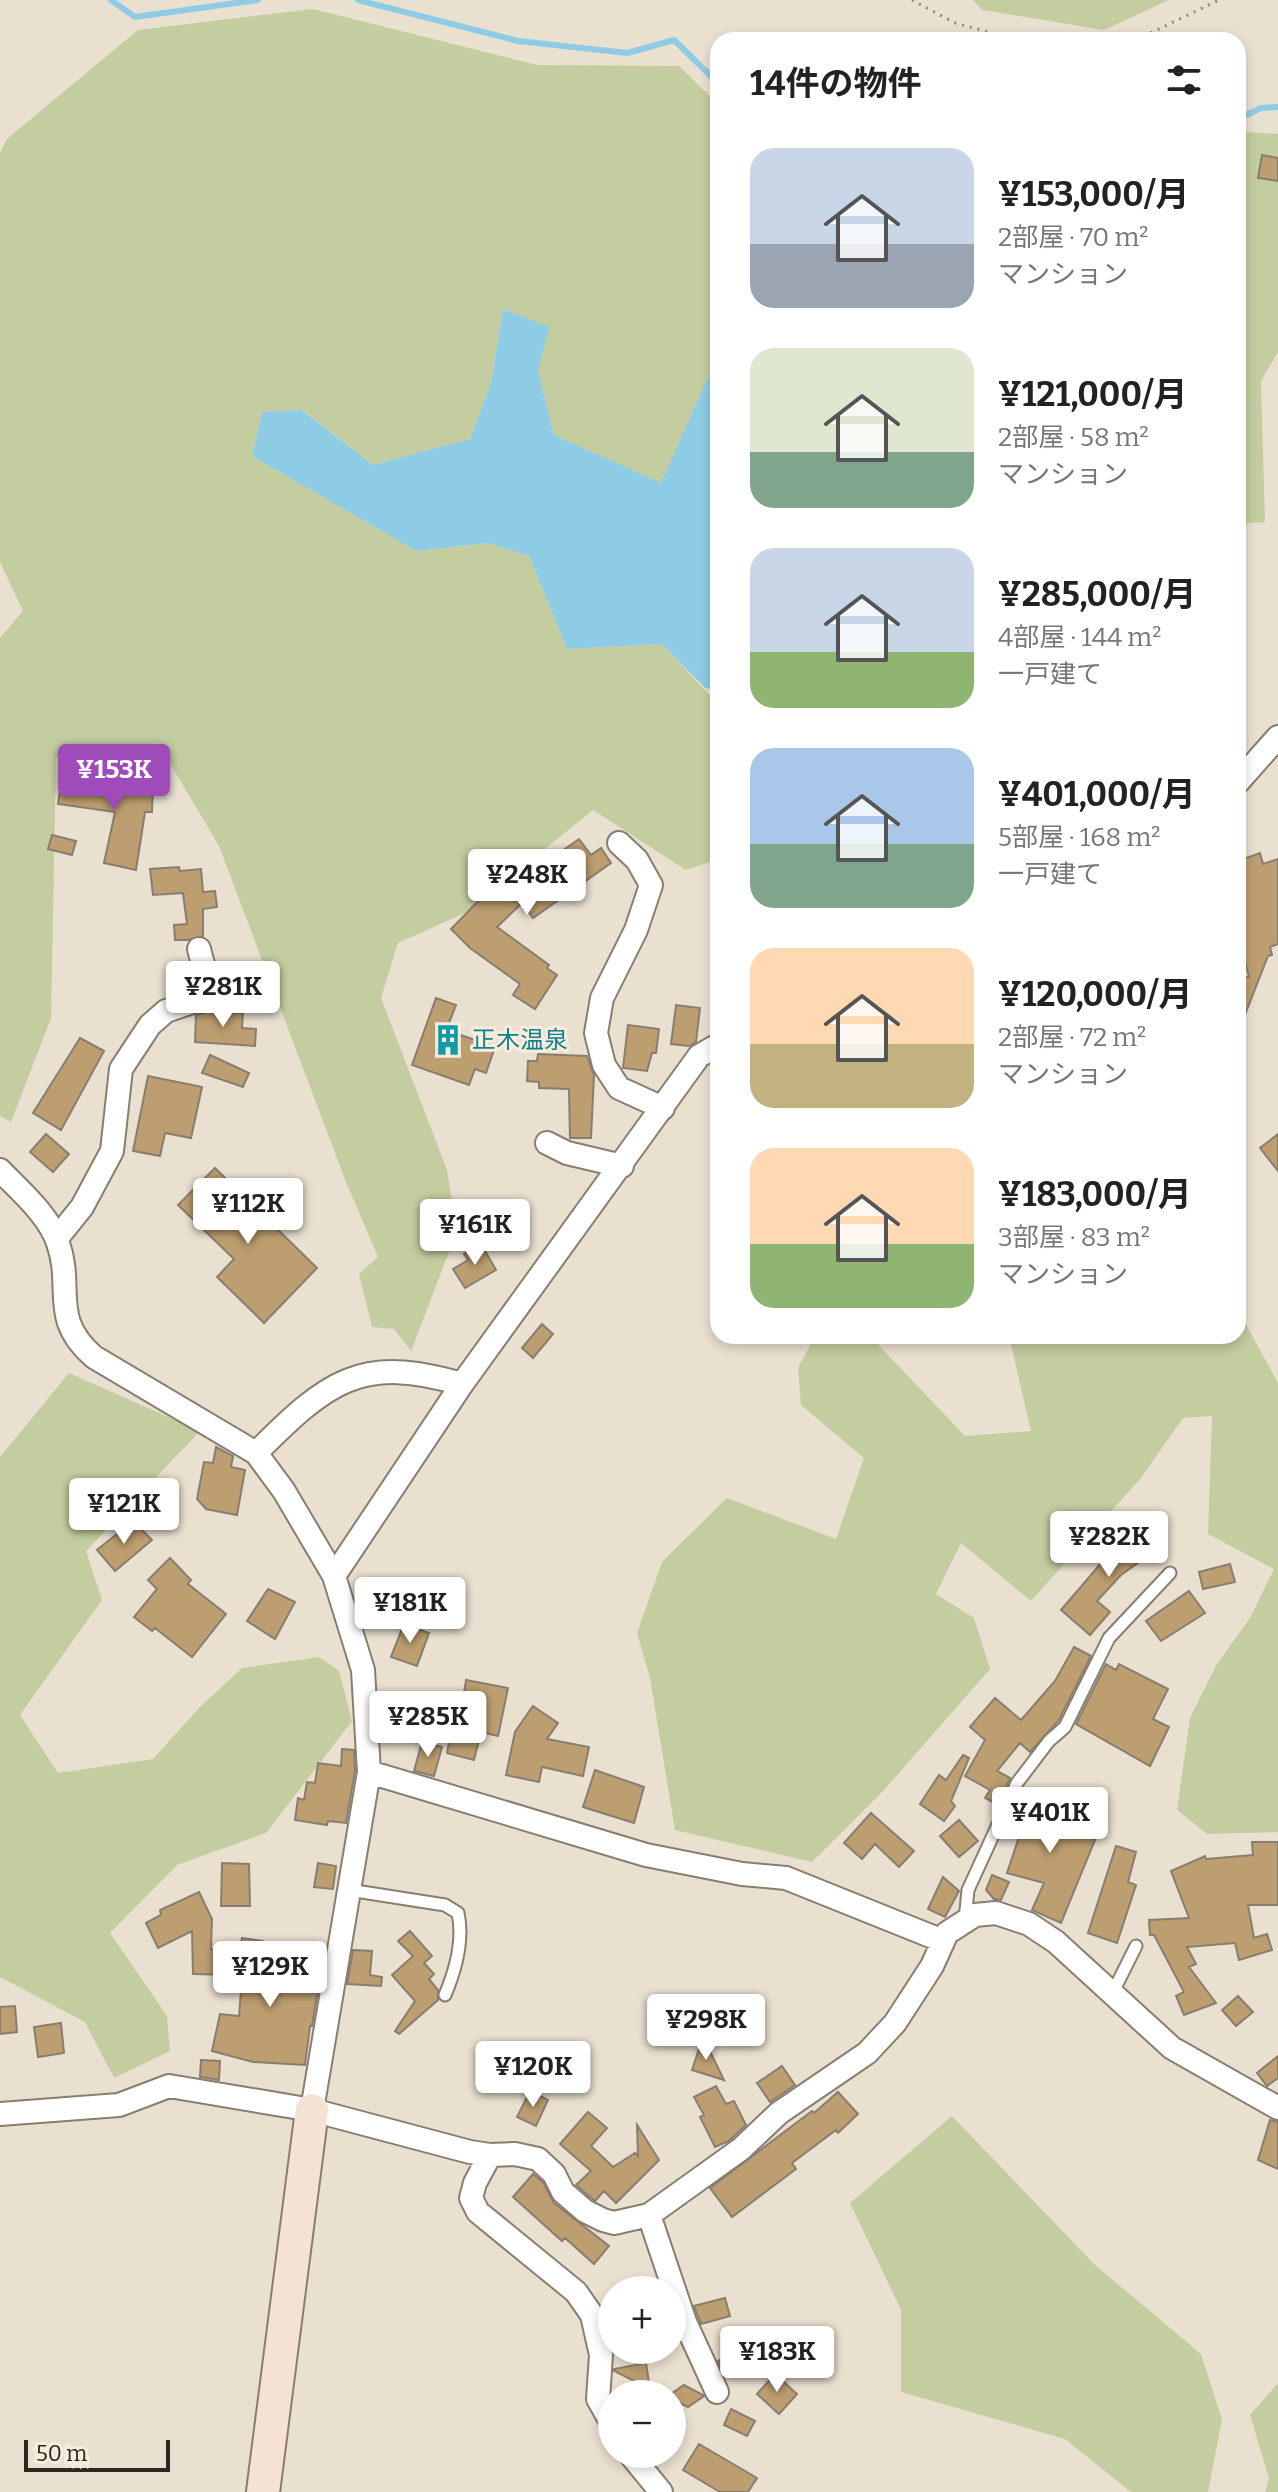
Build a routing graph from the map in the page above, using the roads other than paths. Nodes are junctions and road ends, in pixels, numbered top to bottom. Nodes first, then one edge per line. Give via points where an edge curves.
1 (1278, 737) edge
2 (1246, 773) edge
3 (619, 843) dead end
4 (199, 949) dead end
5 (710, 1050) edge
6 (663, 1108) junction
7 (547, 1143) dead end
8 (622, 1166) junction
9 (0, 1170) edge
10 (57, 1238) junction
11 (462, 1384) junction
12 (256, 1453) junction
13 (1170, 1573) dead end
14 (334, 1576) junction
15 (369, 1772) junction
16 (349, 1890) junction
17 (965, 1920) junction
18 (943, 1941) junction
19 (1136, 1946) dead end
20 (1113, 1992) junction
21 (445, 1995) dead end
22 (1278, 2108) edge
23 (312, 2110) junction
24 (0, 2114) edge
25 (490, 2155) junction
26 (649, 2215) junction
27 (599, 2380) edge
28 (717, 2392) dead end
29 (641, 2468) edge
30 (263, 2492) edge
31 (661, 2492) edge

1 - 2 street
3 - 6 street via 637,860 651,885 636,930 602,998 596,1033 604,1065 619,1088
4 - 10 street via 207,997 166,1011 150,1025 121,1069 112,1151 82,1207
5 - 6 street via 699,1056
6 - 8 street
7 - 8 street
8 - 11 street
9 - 10 street
10 - 12 street via 68,1322 77,1342
11 - 12 street via 427,1373 381,1370 344,1381 302,1407
11 - 14 street
12 - 14 street
13 - 17 lane via 1109,1638 1065,1727 1017,1783 968,1890
14 - 15 street via 363,1670
15 - 16 street
15 - 18 street via 646,1855 786,1878
16 - 21 lane via 445,1905 458,1913 458,1955
16 - 23 street
17 - 18 street
17 - 20 street via 996,1913 1029,1924
18 - 26 street via 895,2023 867,2053 779,2113 741,2149
19 - 20 lane
20 - 22 street via 1172,2048
23 - 24 street via 169,2086 119,2105
23 - 25 street
23 - 30 street
25 - 26 street via 538,2159 563,2192 603,2220 614,2223
25 - 27 street via 471,2198 478,2212 576,2292 592,2315 601,2355
26 - 28 street via 685,2322
29 - 31 street

